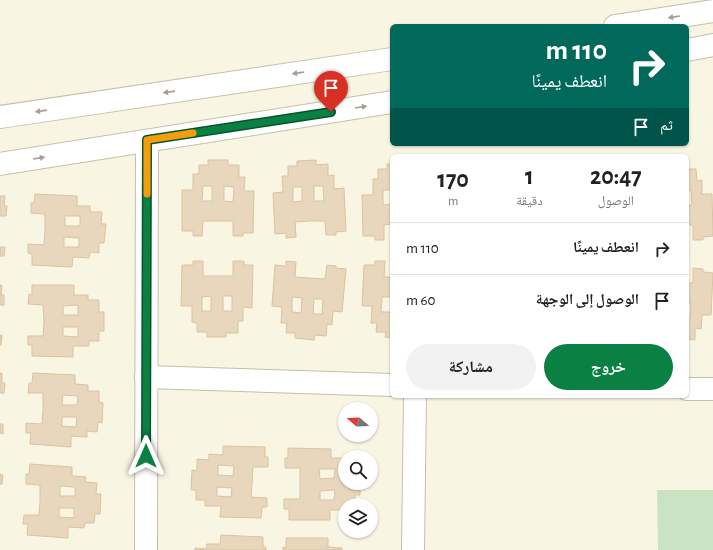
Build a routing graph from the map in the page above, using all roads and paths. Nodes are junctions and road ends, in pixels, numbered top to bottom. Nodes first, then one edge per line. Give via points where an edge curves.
1 (713, 11) edge
2 (628, 24) edge
3 (713, 45) edge
4 (689, 50) edge
5 (390, 59) edge
6 (390, 102) edge
7 (0, 117) edge
8 (147, 140) junction
9 (0, 164) edge
10 (146, 377) junction
11 (390, 386) edge
12 (689, 389) edge
13 (713, 389) edge
14 (415, 398) edge
15 (146, 550) edge
16 (413, 550) edge

1 -> 2 street
3 - 4 street
5 -> 7 street
8 -> 6 street
9 -> 8 street
8 - 10 street
10 - 11 street
10 - 15 street
12 - 13 street
14 - 16 street

